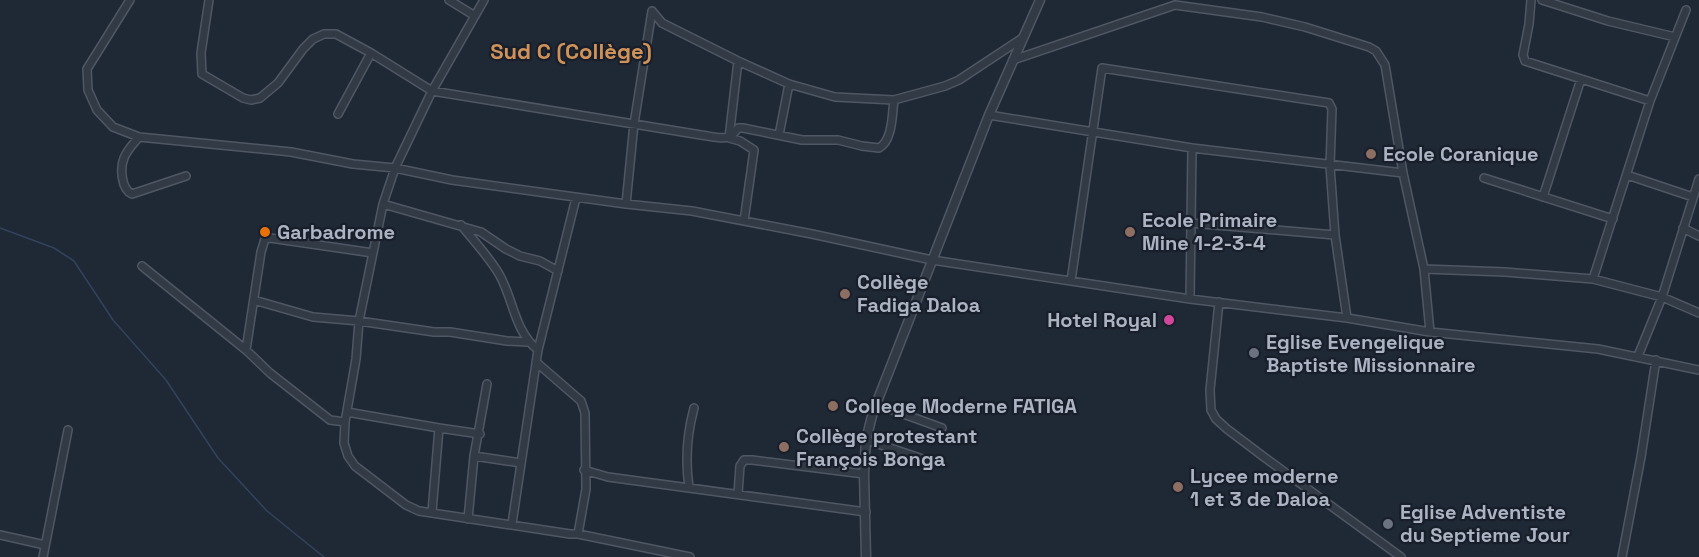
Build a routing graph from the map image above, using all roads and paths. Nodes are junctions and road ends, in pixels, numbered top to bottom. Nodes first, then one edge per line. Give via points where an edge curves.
1 (130, 0) edge
2 (209, 0) edge
3 (449, 0) edge
4 (484, 0) edge
5 (1040, 0) edge
6 (1531, 0) edge
7 (1542, 0) edge
8 (1686, 10) dead end
9 (475, 16) junction
10 (1676, 38) junction
11 (1021, 39) junction
12 (371, 53) junction
13 (1012, 60) junction
14 (738, 61) junction
15 (1581, 79) junction
16 (789, 84) junction
17 (432, 91) junction
18 (894, 100) junction
19 (1650, 101) junction
20 (338, 114) dead end
21 (988, 115) junction
22 (634, 124) junction
23 (1092, 131) junction
24 (779, 135) junction
25 (139, 137) junction
26 (729, 138) junction
27 (1192, 148) junction
28 (1330, 166) junction
29 (395, 168) junction
30 (1403, 173) junction
31 (1627, 175) junction
32 (186, 176) dead end
33 (1484, 178) dead end
34 (1699, 179) edge
35 (1543, 197) junction
36 (1693, 197) junction
37 (576, 198) junction
38 (383, 204) junction
39 (626, 204) junction
40 (1612, 219) junction
41 (744, 221) junction
42 (1191, 223) junction
43 (461, 225) junction
44 (1683, 228) junction
45 (1335, 235) junction
46 (1699, 236) edge
47 (373, 253) junction
48 (932, 260) junction
49 (142, 266) dead end
50 (1424, 269) junction
51 (558, 271) junction
52 (1593, 279) junction
53 (1071, 281) junction
54 (1662, 297) junction
55 (1190, 299) junction
56 (254, 300) junction
57 (1219, 302) junction
58 (1699, 313) edge
59 (1347, 318) junction
60 (359, 321) junction
61 (1430, 332) junction
62 (527, 342) junction
63 (246, 350) junction
64 (538, 350) junction
65 (1638, 356) junction
66 (1656, 360) junction
67 (536, 362) junction
68 (1699, 370) edge
69 (487, 384) dead end
70 (876, 404) junction
71 (694, 408) dead end
72 (347, 412) junction
73 (345, 422) junction
74 (439, 428) junction
75 (942, 428) dead end
76 (68, 430) dead end
77 (480, 434) junction
78 (866, 440) junction
79 (474, 456) junction
80 (932, 462) dead end
81 (521, 463) junction
82 (584, 470) junction
83 (864, 474) junction
84 (689, 487) junction
85 (738, 494) junction
86 (432, 512) junction
87 (866, 513) junction
88 (468, 519) junction
89 (512, 524) junction
90 (578, 534) junction
91 (0, 535) edge
92 (45, 545) junction
93 (650, 549) junction
94 (43, 557) edge
95 (648, 557) edge
96 (690, 557) edge
97 (866, 557) edge
98 (1401, 557) edge
99 (1622, 557) edge

1 - 25 street via 87,69 86,81 91,98 106,121
2 - 12 street via 200,69 202,74 243,98 260,98 268,92 303,49 324,34 336,34
3 - 9 street
4 - 9 street
5 - 11 street
6 - 15 street via 1523,59
7 - 10 street
8 - 10 street
9 - 17 street
10 - 19 street
11 - 13 street
11 - 18 street via 959,80
12 - 17 street
12 - 20 street
13 - 21 street
13 - 30 street via 1175,5 1305,27 1369,47 1382,58
14 - 16 street
14 - 22 street via 662,23 652,11
14 - 26 street
15 - 19 street
15 - 35 street
16 - 18 street via 835,97
16 - 24 street
17 - 22 street
17 - 29 street
18 - 24 street via 889,134 879,148
19 - 31 street
21 - 23 street
21 - 48 street
22 - 26 street
22 - 39 street
23 - 27 street
23 - 28 street via 1102,68 1329,103
23 - 53 street
24 - 26 street via 738,128
25 - 29 street via 269,149
25 - 32 street via 124,157 122,169 127,192 132,194
26 - 41 street via 754,150
27 - 28 street
27 - 42 street
28 - 30 street
28 - 45 street
29 - 37 street
29 - 38 street
30 - 50 street
31 - 36 street
31 - 40 street
33 - 35 street
34 - 36 street
35 - 40 street
36 - 44 street
37 - 39 street
37 - 51 street
38 - 43 street
38 - 47 street
39 - 41 street
40 - 52 street
41 - 48 street
42 - 45 street
42 - 55 street
43 - 51 street via 481,232 513,253
43 - 62 street via 499,273
44 - 46 street
44 - 54 street
45 - 59 street
47 - 56 street via 266,239
47 - 60 street
48 - 53 street
48 - 70 street
49 - 63 street
50 - 52 street
50 - 61 street
51 - 64 street
52 - 54 street
53 - 55 street
54 - 58 street
54 - 65 street
55 - 57 street
56 - 60 street via 306,316
56 - 63 street
57 - 59 street
57 - 98 street via 1210,390 1211,410 1216,418
59 - 61 street
60 - 62 street
60 - 72 street
61 - 65 street
62 - 64 street
63 - 73 street via 330,420
64 - 67 street
65 - 66 street
66 - 68 street
66 - 99 street
67 - 81 street
67 - 82 street via 581,401 586,421
69 - 77 street
70 - 75 street
70 - 78 street
71 - 84 street via 686,460
72 - 73 street
72 - 74 street
73 - 86 street via 344,443 355,466 408,507
74 - 77 street
74 - 86 street
76 - 92 street
77 - 79 street
78 - 80 street
78 - 83 street
79 - 81 street
79 - 88 street
81 - 89 street
82 - 84 street via 608,477
82 - 90 street via 586,489
83 - 85 street via 744,460
83 - 87 street
84 - 85 street
85 - 87 street
86 - 88 street
87 - 97 street
88 - 89 street
89 - 90 street
90 - 93 street
91 - 92 street
92 - 94 street
93 - 95 street
93 - 96 street

